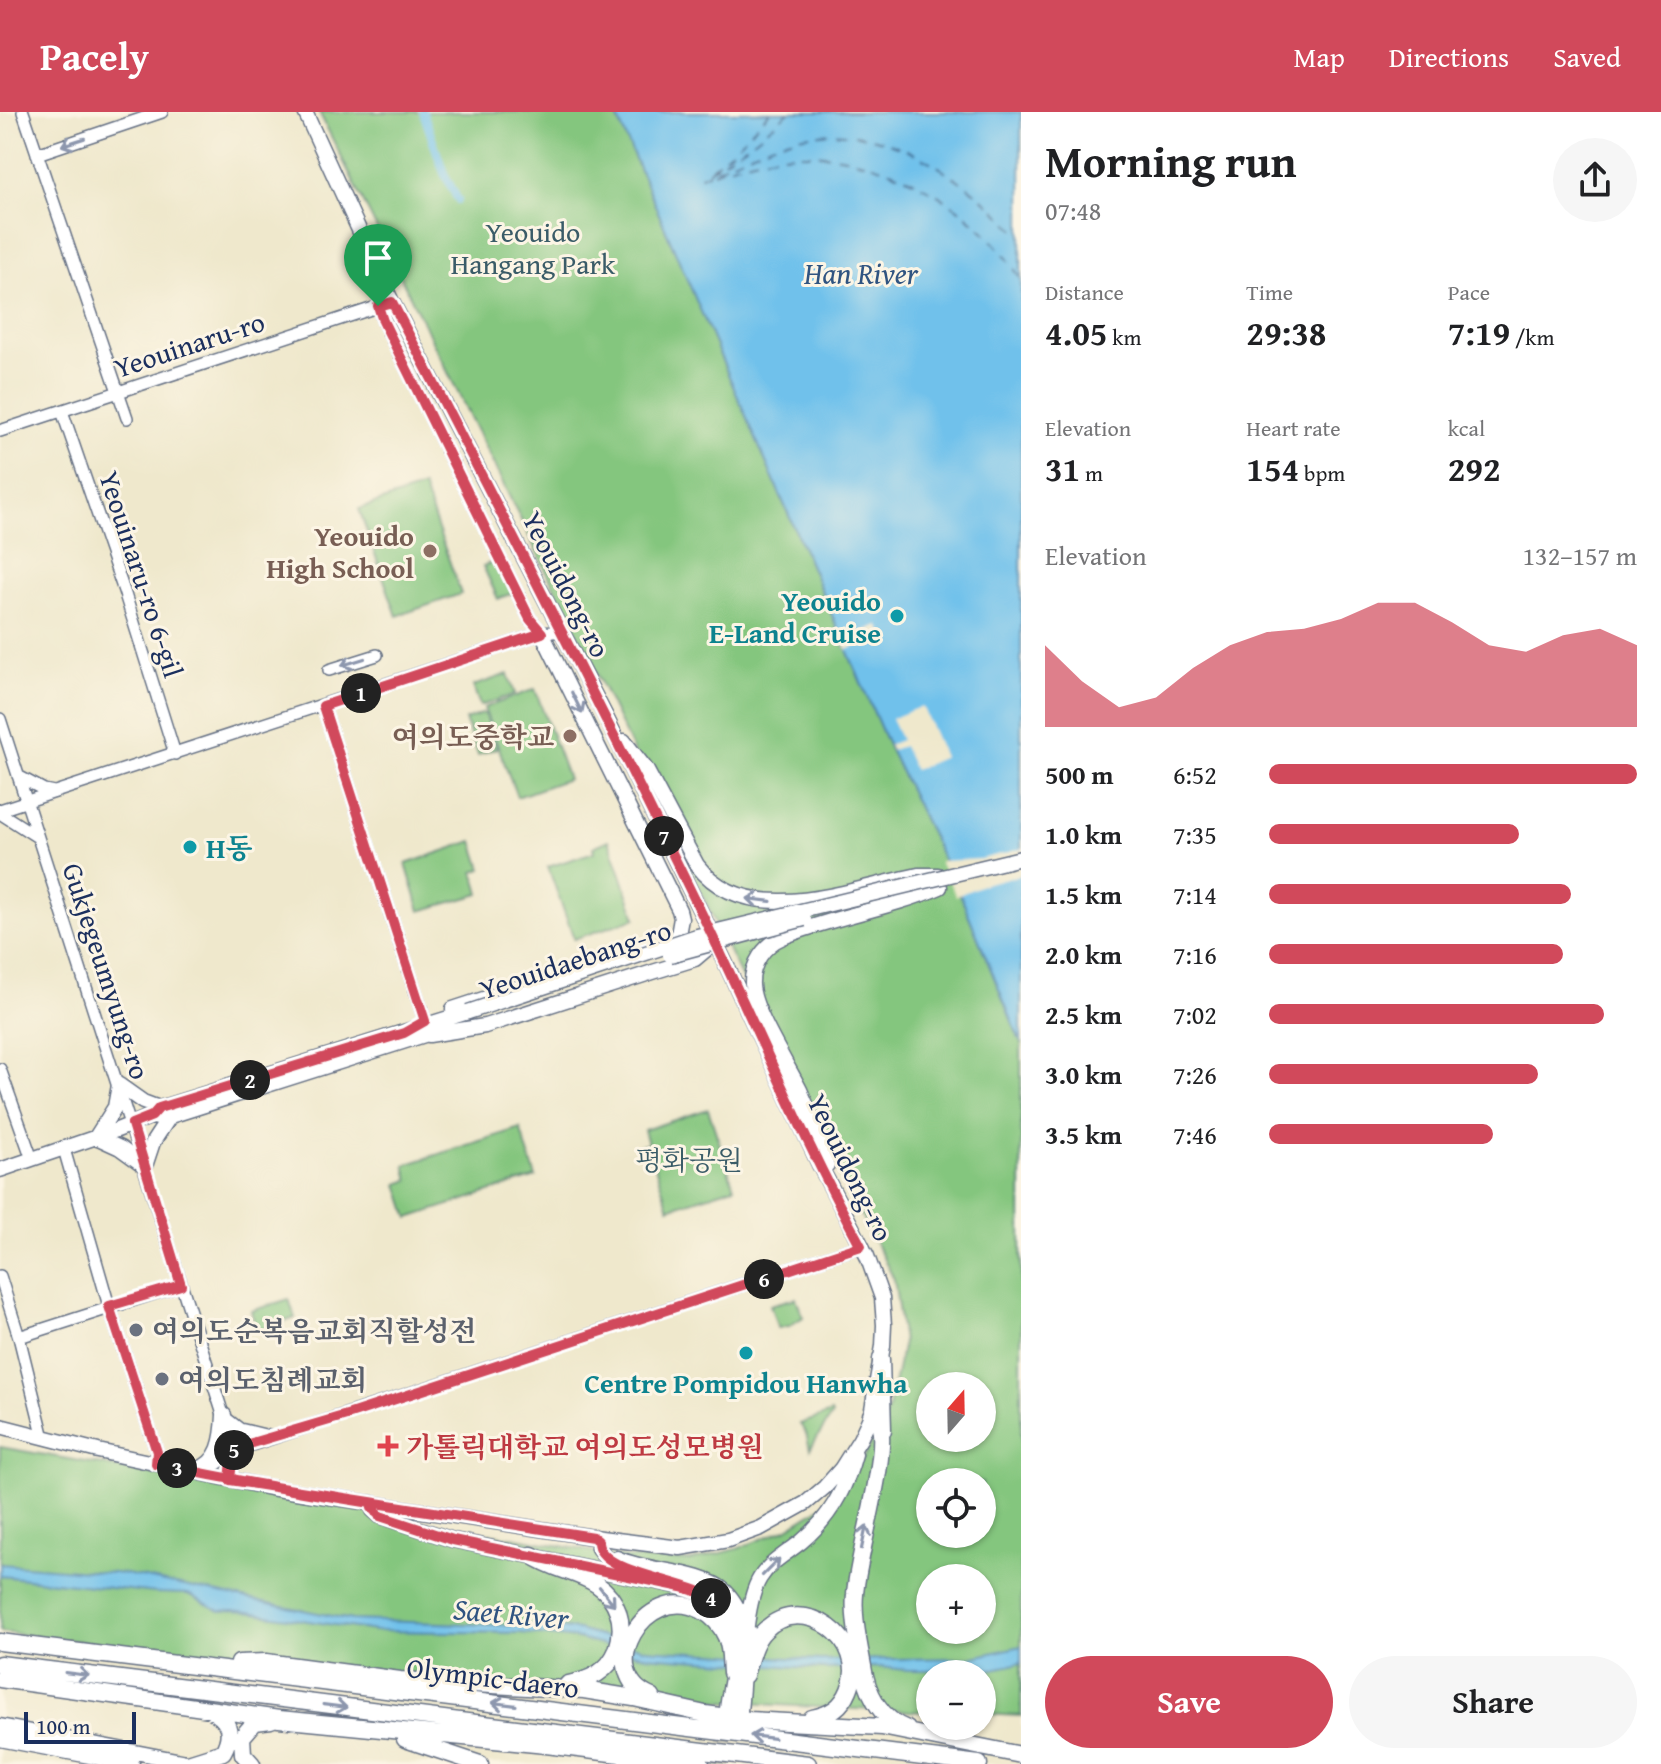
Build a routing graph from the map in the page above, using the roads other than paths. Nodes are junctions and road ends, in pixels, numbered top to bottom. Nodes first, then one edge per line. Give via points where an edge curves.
1 (23, 112) edge
2 (162, 112) edge
3 (305, 112) edge
4 (37, 154) junction
5 (385, 304) junction
6 (117, 392) junction
7 (62, 411) junction
8 (127, 418) dead end
9 (0, 431) edge
10 (563, 631) junction
11 (542, 633) junction
12 (377, 655) dead end
13 (329, 670) dead end
14 (323, 706) junction
15 (606, 717) junction
16 (0, 719) edge
17 (175, 754) junction
18 (18, 776) junction
19 (58, 793) junction
20 (26, 802) junction
21 (0, 812) edge
22 (38, 838) junction
23 (1021, 858) edge
24 (1021, 868) edge
25 (943, 881) junction
26 (708, 926) junction
27 (678, 935) junction
28 (715, 942) junction
29 (695, 959) junction
30 (725, 962) junction
31 (421, 1029) junction
32 (0, 1069) edge
33 (119, 1085) junction
34 (160, 1114) junction
35 (132, 1124) junction
36 (96, 1137) junction
37 (64, 1149) junction
38 (32, 1159) junction
39 (145, 1166) junction
40 (0, 1170) edge
41 (842, 1211) junction
42 (861, 1246) junction
43 (0, 1276) edge
44 (181, 1285) junction
45 (109, 1306) junction
46 (19, 1337) junction
47 (881, 1359) junction
48 (224, 1415) junction
49 (871, 1415) junction
50 (0, 1426) edge
51 (274, 1436) junction
52 (44, 1438) junction
53 (860, 1439) junction
54 (233, 1451) junction
55 (156, 1464) junction
56 (190, 1470) junction
57 (877, 1476) junction
58 (230, 1480) junction
59 (371, 1503) junction
60 (593, 1537) junction
61 (532, 1555) junction
62 (720, 1603) junction
63 (628, 1625) junction
64 (743, 1636) junction
65 (0, 1642) edge
66 (852, 1643) junction
67 (619, 1659) junction
68 (0, 1664) edge
69 (193, 1665) junction
70 (738, 1674) junction
71 (859, 1676) junction
72 (0, 1679) edge
73 (551, 1688) junction
74 (676, 1707) junction
75 (208, 1709) junction
76 (734, 1710) tunnel mouth
77 (279, 1719) junction
78 (774, 1723) junction
79 (0, 1726) edge
80 (377, 1729) junction
81 (916, 1732) edge
82 (916, 1734) edge
83 (0, 1739) edge
84 (947, 1740) edge
85 (1021, 1755) edge
86 (119, 1763) edge
87 (193, 1763) edge
88 (132, 1764) edge
89 (252, 1764) edge
90 (480, 1764) edge
91 (701, 1764) edge
92 (808, 1764) edge
93 (979, 1764) edge

1 - 4 street
2 -> 4 street
3 - 5 main road, Yeouidong-ro
4 - 6 street
5 - 6 street, Yeouinaru-ro
5 - 10 main road, Yeouidong-ro
5 - 11 street via 383,321 530,619
6 - 7 street, Yeouinaru-ro
6 - 8 street
7 - 9 street, Yeouinaru-ro
7 - 17 street, Yeouinaru-ro 6-gil
10 - 11 street
10 - 15 main road, Yeouidong-ro
11 - 14 street
11 -> 27 main road via 679,910
12 -> 13 street
14 - 17 street
14 - 31 street
25 -> 15 main road, bridge via 918,875 791,901 752,901 728,892 701,871 646,769
15 - 26 main road, Yeouidong-ro
16 - 18 street, Gukjegeumyung-ro
17 - 19 street
18 - 19 street
18 - 20 street, Gukjegeumyung-ro
19 - 20 street
20 - 21 street
20 - 22 street, Gukjegeumyung-ro
21 - 22 street
22 - 33 street, Gukjegeumyung-ro
23 - 25 main road, bridge
24 - 25 main road, Yeouidaebang-ro
25 - 31 main road, Yeouidaebang-ro, bridge
25 - 41 main road via 904,902 779,939 762,953 753,971 753,993 809,1110
26 - 27 main road
26 - 28 main road, Yeouidong-ro
27 - 31 main road via 436,1014
28 - 29 main road
28 - 30 main road, Yeouidong-ro
29 - 30 main road
29 - 31 main road via 485,1026
30 - 41 main road, Yeouidong-ro
31 - 34 main road, Yeouidaebang-ro
32 - 38 street
33 - 34 main road
33 - 35 street, Gukjegeumyung-ro
33 - 36 main road via 115,1107
34 - 35 main road, Yeouidaebang-ro
34 - 39 main road
35 - 36 main road, Yeouidaebang-ro
35 - 39 street, Gukjegeumyung-ro
36 - 37 main road, Yeouidaebang-ro
36 - 39 main road
37 - 38 main road, Yeouidaebang-ro
37 - 45 street
38 - 40 main road, Yeouidaebang-ro
39 - 44 street, Gukjegeumyung-ro
41 - 42 main road, Yeouidong-ro
42 - 47 main road, Yeouidong-ro via 882,1298
42 - 51 street
43 - 46 street
44 - 45 street
44 - 48 street, Gukjegeumyung-ro
45 - 46 street
45 - 55 street via 157,1452
46 - 52 street
47 - 49 main road, Yeouidong-ro
47 - 57 highway via 884,1444
48 - 51 street via 240,1429
48 - 54 street, Gukjegeumyung-ro
48 - 56 main road via 215,1457
49 - 53 main road, Yeouidong-ro
49 - 57 highway via 881,1434
50 - 52 main road, Yeouidong-ro
51 - 54 street
52 - 55 main road, Yeouidong-ro
53 - 60 main road, Yeouidong-ro via 825,1487 761,1528 695,1547
64 -> 53 main road via 760,1579 830,1511 844,1490
54 - 56 main road via 211,1467
54 - 58 street, Gukjegeumyung-ro
55 - 56 main road, Yeouidong-ro
56 - 58 main road, Yeouidong-ro
66 -> 57 highway via 856,1580
58 - 59 main road, Yeouidong-ro
59 - 60 main road, Yeouidong-ro
59 - 61 main road via 380,1516 423,1531
60 - 62 main road via 610,1562 701,1590
60 - 64 main road via 632,1564 716,1585 735,1604
61 - 62 main road via 682,1587
61 -> 63 highway via 602,1587
62 - 64 main road
63 - 64 highway via 662,1608 685,1605
63 - 67 highway via 619,1640
64 - 66 highway via 777,1620 803,1617 827,1625
64 - 70 highway
64 - 70 highway
65 - 69 highway, Olympic-daero
66 - 71 highway
67 - 73 highway via 592,1678
67 - 74 highway via 645,1695
68 -> 92 highway, Olympic-daero
69 - 73 highway via 266,1662 400,1680
93 -> 69 highway, Olympic-daero
70 - 76 main road
71 - 78 highway via 836,1709
71 - 81 highway via 880,1708
72 - 75 highway
73 - 74 highway
74 - 78 highway
75 - 77 highway
75 - 87 highway via 227,1723 228,1744 223,1752
77 - 80 highway
77 - 89 highway via 255,1722 242,1737 243,1754
78 - 82 highway via 847,1724
79 - 87 main road
80 - 90 highway
80 - 91 highway
83 - 86 main road
84 - 85 highway
86 - 88 main road

